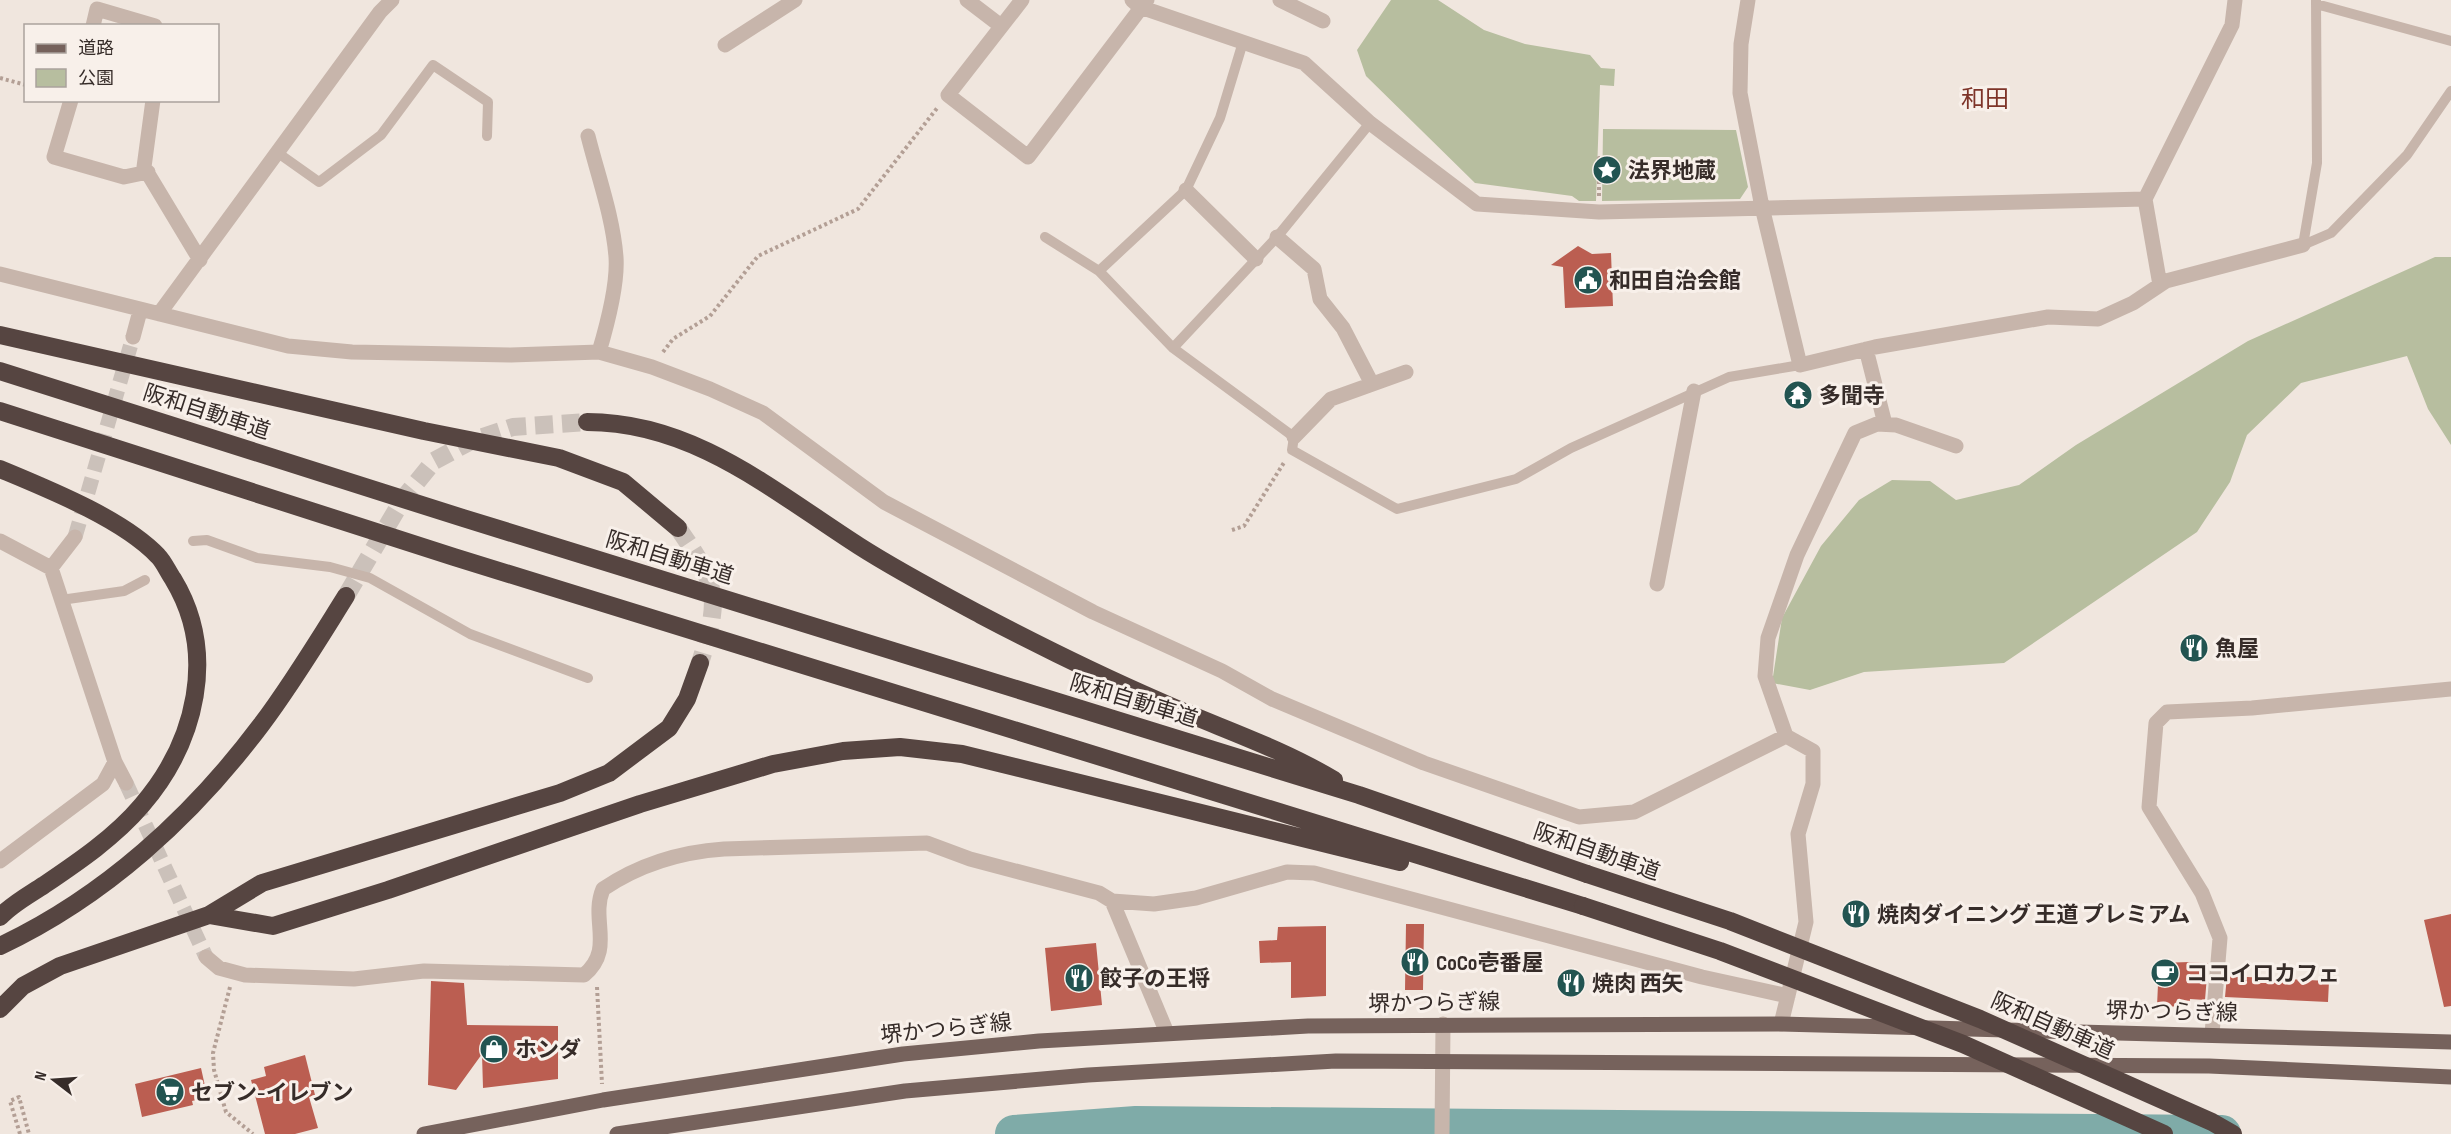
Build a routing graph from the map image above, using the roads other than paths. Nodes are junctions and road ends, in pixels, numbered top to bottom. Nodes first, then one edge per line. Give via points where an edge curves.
1 (392, 0) edge
2 (795, 0) edge
3 (967, 0) edge
4 (1022, 0) edge
5 (1280, 0) edge
6 (1748, 0) edge
7 (2235, 0) edge
8 (1140, 2) edge
9 (2316, 2) edge
10 (1323, 21) dead end
11 (94, 24) edge
12 (148, 24) edge
13 (1001, 27) junction
14 (2451, 41) edge
15 (1243, 42) junction
16 (725, 45) dead end
17 (2451, 91) edge
18 (69, 102) edge
19 (153, 102) edge
20 (1370, 123) junction
21 (487, 136) dead end
22 (588, 136) dead end
23 (278, 153) junction
24 (148, 172) junction
25 (1186, 190) junction
26 (2145, 199) junction
27 (1762, 207) junction
28 (1045, 237) dead end
29 (1277, 237) junction
30 (2303, 245) junction
31 (1256, 259) junction
32 (200, 260) junction
33 (1100, 271) junction
34 (0, 274) edge
35 (2160, 285) junction
36 (140, 311) junction
37 (159, 314) junction
38 (0, 334) edge
39 (133, 337) tunnel mouth
40 (1173, 348) junction
41 (1866, 349) junction
42 (599, 352) junction
43 (1800, 365) junction
44 (0, 371) edge
45 (1406, 372) dead end
46 (1372, 384) junction
47 (1694, 391) junction
48 (0, 411) edge
49 (587, 422) tunnel mouth
50 (1885, 424) junction
51 (1293, 443) junction
52 (1956, 446) dead end
53 (0, 469) edge
54 (678, 528) tunnel mouth
55 (75, 537) tunnel mouth
56 (0, 542) edge
57 (193, 542) dead end
58 (51, 568) junction
59 (144, 580) dead end
60 (1657, 584) dead end
61 (346, 596) tunnel mouth
62 (62, 600) junction
63 (700, 663) tunnel mouth
64 (588, 678) dead end
65 (2451, 690) edge
66 (1786, 736) junction
67 (115, 762) junction
68 (126, 783) tunnel mouth
69 (1359, 795) junction
70 (0, 861) edge
71 (1112, 901) junction
72 (1583, 906) junction
73 (209, 915) junction
74 (0, 917) edge
75 (0, 946) edge
76 (206, 957) tunnel mouth
77 (1788, 996) junction
78 (0, 1010) edge
79 (1443, 1024) junction
80 (1781, 1024) junction
81 (1167, 1033) junction
82 (2212, 1034) junction
83 (2451, 1042) edge
84 (1442, 1061) junction
85 (2451, 1077) edge
86 (424, 1134) edge
87 (617, 1134) edge
88 (1442, 1134) edge
89 (2164, 1134) edge
90 (2233, 1134) edge

1 - 23 street
2 - 16 street
3 - 13 street
4 - 13 street
5 - 10 street
6 - 27 street via 1741,44 1740,93
7 - 26 street via 2232,24
8 - 13 street via 1028,157 948,95
8 - 15 street
9 - 14 lane
9 - 30 lane via 2317,163
11 - 12 street via 98,9
15 - 20 street via 1304,63
15 - 25 lane via 1220,118
17 - 30 lane via 2407,155 2331,233
18 - 24 street via 54,157 124,177
19 - 24 street via 144,167
20 - 27 street via 1477,204 1599,212
20 - 29 lane
21 - 23 lane via 489,102 433,65 381,135 319,182
22 - 42 street via 616,260
23 - 32 street
24 - 32 street
25 - 31 street
25 - 33 lane
26 - 27 street
26 - 35 street
27 - 43 street
28 - 33 lane
29 - 31 lane
29 - 46 street via 1314,269 1320,299 1343,328
30 - 35 street
31 - 40 lane
32 - 37 street
33 - 40 lane
34 - 36 street
35 - 41 street via 2133,303 2097,319 2048,317
36 - 37 street
36 - 39 street
37 - 42 street via 288,346 352,352
38 - 54 highway via 401,426 560,458 623,482
40 - 51 lane
41 - 43 street
41 - 50 street
42 - 66 street via 710,388 763,413 884,502 1093,612 1222,671 1272,699 1424,763 1580,817 1634,812
43 - 47 lane via 1729,377
44 - 69 highway, 阪和自動車道
45 - 46 street
46 - 51 street via 1331,399
47 - 51 lane via 1516,478 1397,509
47 - 60 street
48 - 72 highway via 454,557
49 - 69 highway via 621,422 714,453 861,547 982,615 1161,702 1296,757
50 - 52 street
50 - 66 street via 1877,423 1855,433 1797,555 1768,638 1765,676
53 - 74 highway via 125,530 159,556 184,597 198,646 195,706 177,754 142,806 86,856
55 - 58 street
56 - 58 street
57 - 64 lane via 207,540 257,558 330,567 370,578 470,634
58 - 62 street
59 - 62 lane via 124,591
61 - 75 highway via 262,724 215,783 166,833 106,882
62 - 67 street
63 - 73 highway via 687,699 669,728 609,772 560,793 262,883
65 - 82 street via 2167,712 2156,723 2149,807 2202,893 2220,938
66 - 77 street via 1813,751 1813,784 1797,834 1806,922
67 - 68 street
67 - 70 street via 103,784
69 - 90 highway, 阪和自動車道, bridge via 1730,921 1980,1019
71 - 76 street via 1099,893 970,860 927,843 694,851 664,858 603,889 600,952 596,965 584,975 424,971 354,979 244,975 219,968
71 - 77 street via 1154,904 1196,898 1287,872 1314,873 1702,977
71 - 81 street
72 - 73 highway via 962,754 900,747 843,751 773,764 273,926
72 - 89 highway, bridge via 1720,951 1963,1044
73 - 78 highway via 60,966 23,986
77 - 80 street
79 - 80 main road, 堺かつらぎ線
79 - 81 main road, 堺かつらぎ線
79 - 84 street
80 - 82 main road, 堺かつらぎ線
81 - 86 main road, 堺かつらぎ線 via 903,1054 603,1100
82 - 83 main road, 堺かつらぎ線
84 - 85 main road via 2209,1066
84 - 87 main road via 1336,1061 1088,1075 905,1091
84 - 88 street

